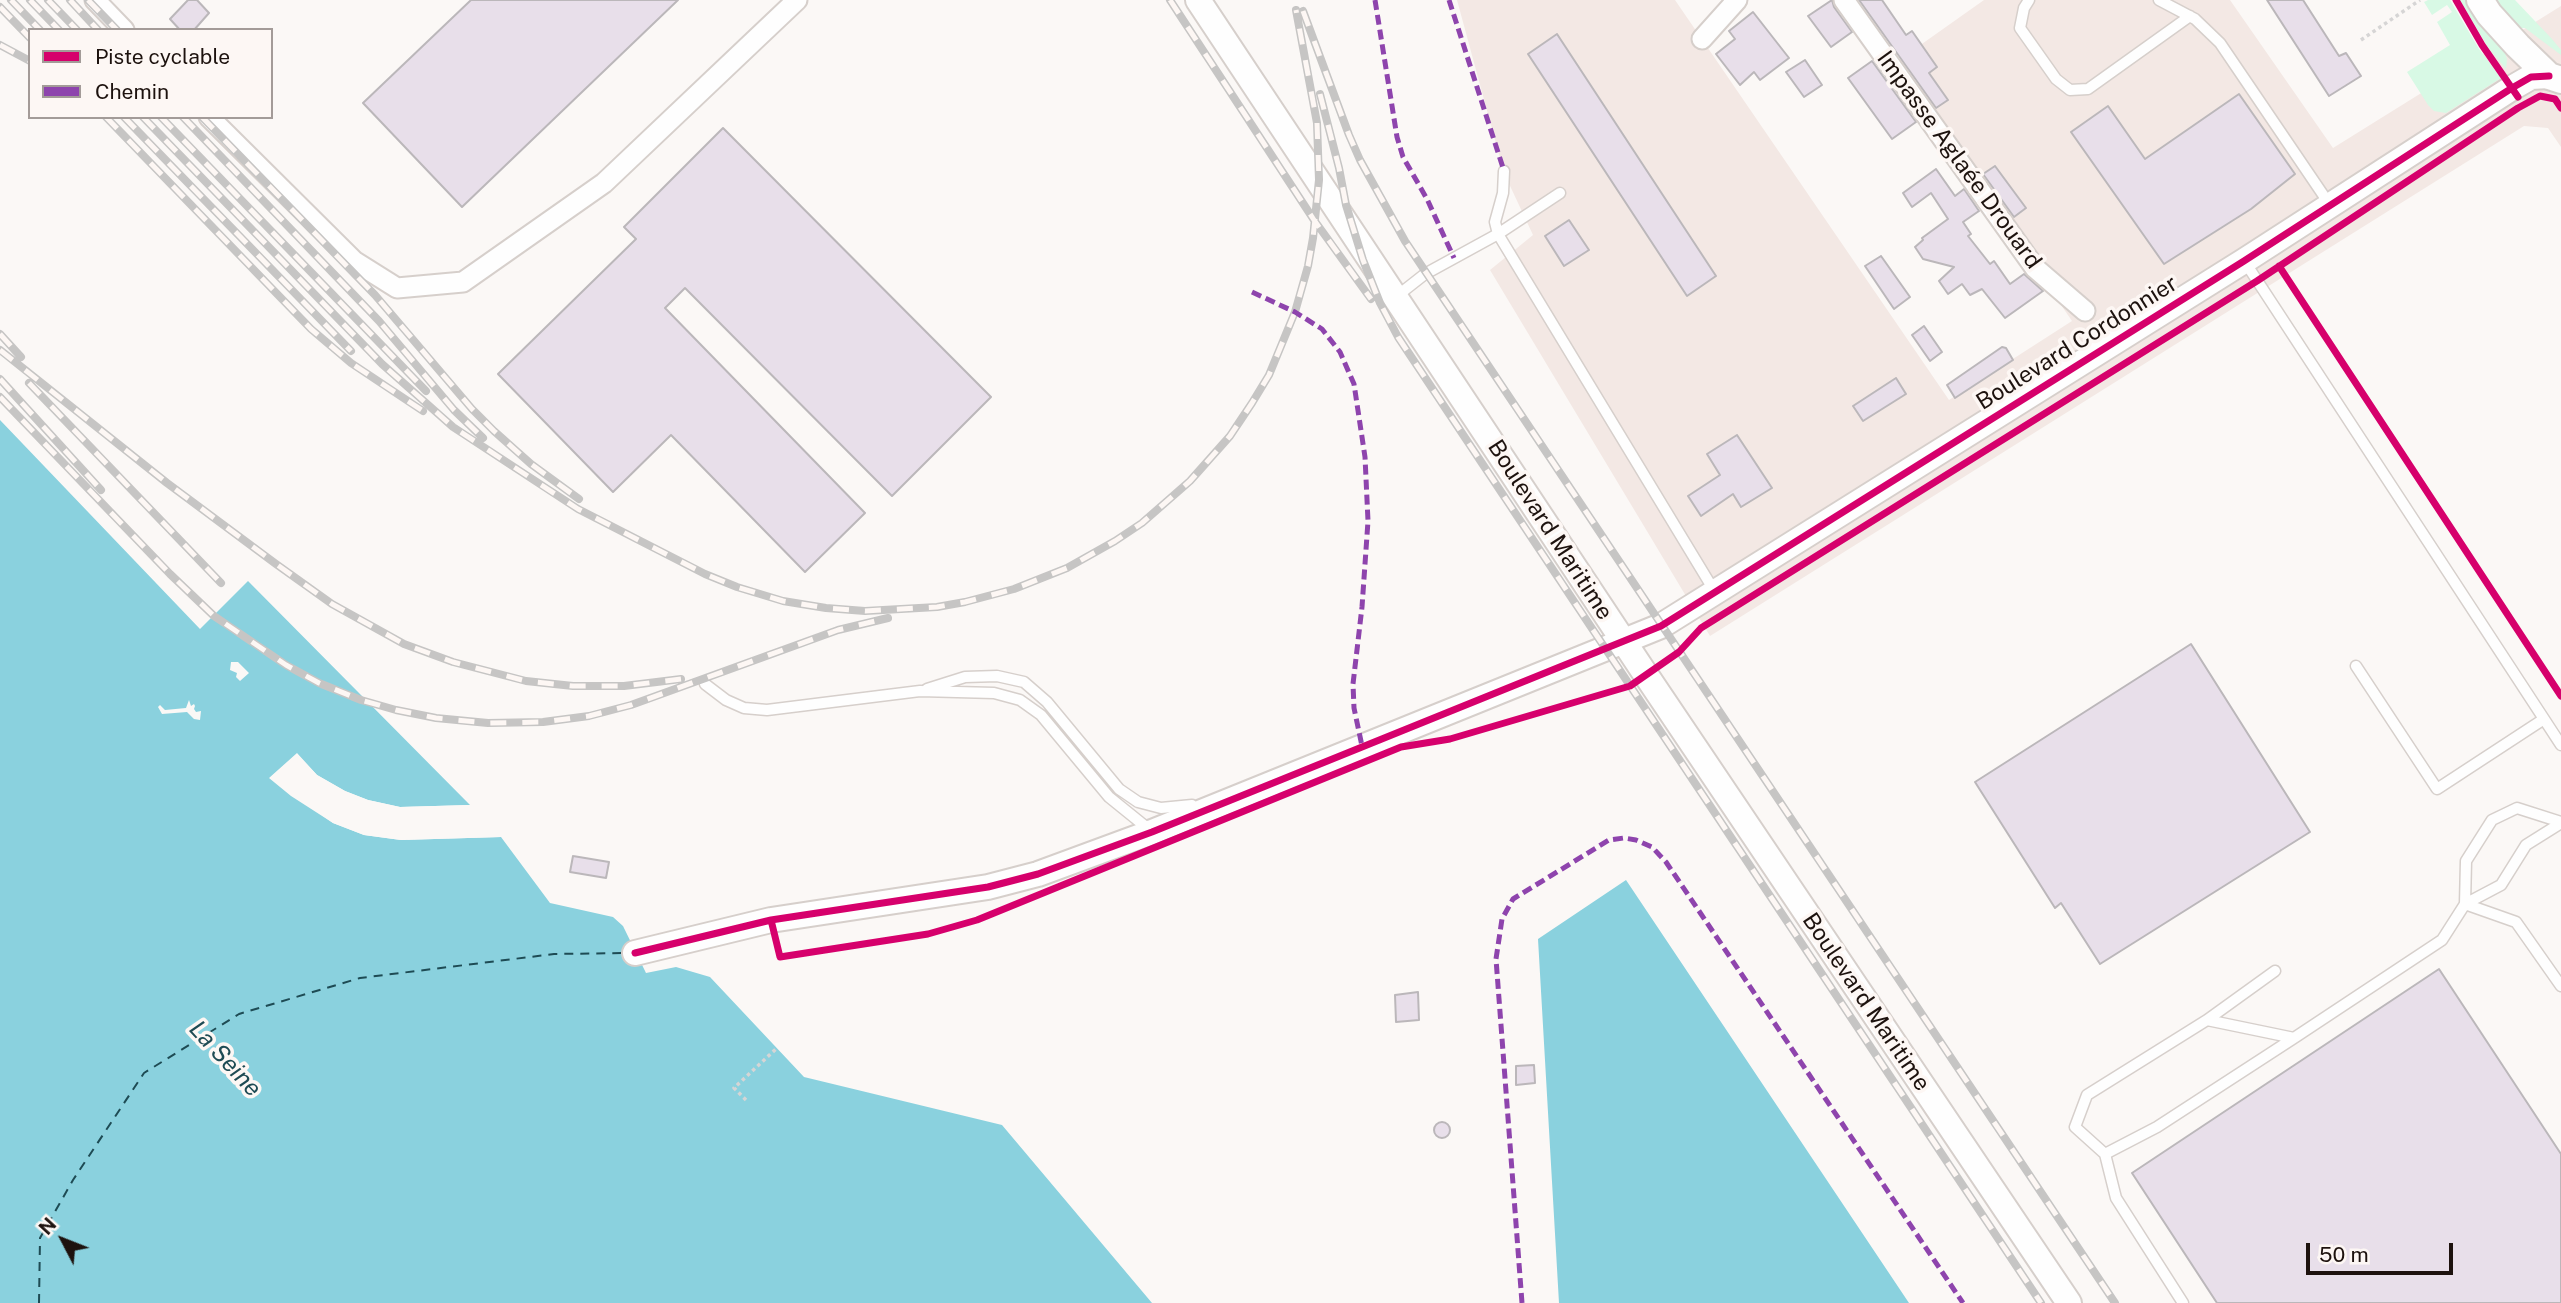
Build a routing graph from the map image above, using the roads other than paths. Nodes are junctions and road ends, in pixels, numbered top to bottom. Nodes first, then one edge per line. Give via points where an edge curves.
1 (95, 0) edge
2 (797, 0) edge
3 (1199, 0) edge
4 (1737, 0) edge
5 (1844, 0) edge
6 (2029, 0) edge
7 (2159, 0) edge
8 (2480, 0) edge
9 (2190, 16) junction
10 (122, 28) edge
11 (1702, 39) dead end
12 (2555, 78) edge
13 (211, 119) edge
14 (1504, 171) dead end
15 (1560, 193) dead end
16 (2331, 205) junction
17 (1499, 234) junction
18 (2244, 261) junction
19 (1396, 296) junction
20 (2085, 311) dead end
21 (1716, 592) junction
22 (1623, 641) junction
23 (2356, 666) dead end
24 (705, 684) dead end
25 (920, 691) junction
26 (2544, 719) junction
27 (2561, 745) edge
28 (1254, 791) junction
29 (2561, 822) edge
30 (1153, 832) junction
31 (2465, 904) junction
32 (635, 953) dead end
33 (2275, 971) dead end
34 (2561, 986) edge
35 (2207, 1020) junction
36 (2294, 1038) junction
37 (2105, 1154) junction
38 (2069, 1303) edge
39 (2183, 1303) edge

1 - 10 street
2 - 13 street via 604,183 463,282 397,288 354,261
3 - 19 street, Boulevard Maritime
4 - 11 street
5 - 20 street, Impasse Aglaée Drouard via 2035,268
6 - 9 lane via 2020,28 2056,79 2070,90 2088,89
7 - 9 lane
8 - 12 main road via 2518,46
9 - 16 lane via 2220,43
12 - 16 street, Boulevard Cordonnier via 2531,76
14 - 17 lane via 1495,222
15 - 17 lane
16 - 18 street, Boulevard Cordonnier
17 - 19 lane via 1425,274
17 - 21 lane
18 - 21 street, Boulevard Cordonnier
18 - 26 lane
19 - 22 street, Boulevard Maritime
21 - 22 street, Boulevard Cordonnier via 1661,626
22 - 28 street, Boulevard Cordonnier
22 - 38 street, Boulevard Maritime
23 - 26 lane via 2437,789
24 - 25 lane via 744,708 768,710
25 - 28 lane via 965,677 997,676 1024,682 1047,702 1119,789 1138,802 1161,808 1186,807
25 - 30 lane via 994,693 1020,700 1041,715 1109,797
26 - 27 lane
28 - 30 street, Boulevard Cordonnier
29 - 31 lane via 2526,845 2501,885
29 - 31 lane via 2516,808 2491,820 2466,862
30 - 32 street, Boulevard Cordonnier via 988,887 771,920
31 - 34 lane via 2516,922
31 - 36 lane via 2442,940
33 - 35 lane
35 - 36 lane
35 - 37 lane via 2087,1095 2075,1127
36 - 37 lane via 2157,1127
37 - 39 lane via 2116,1198

